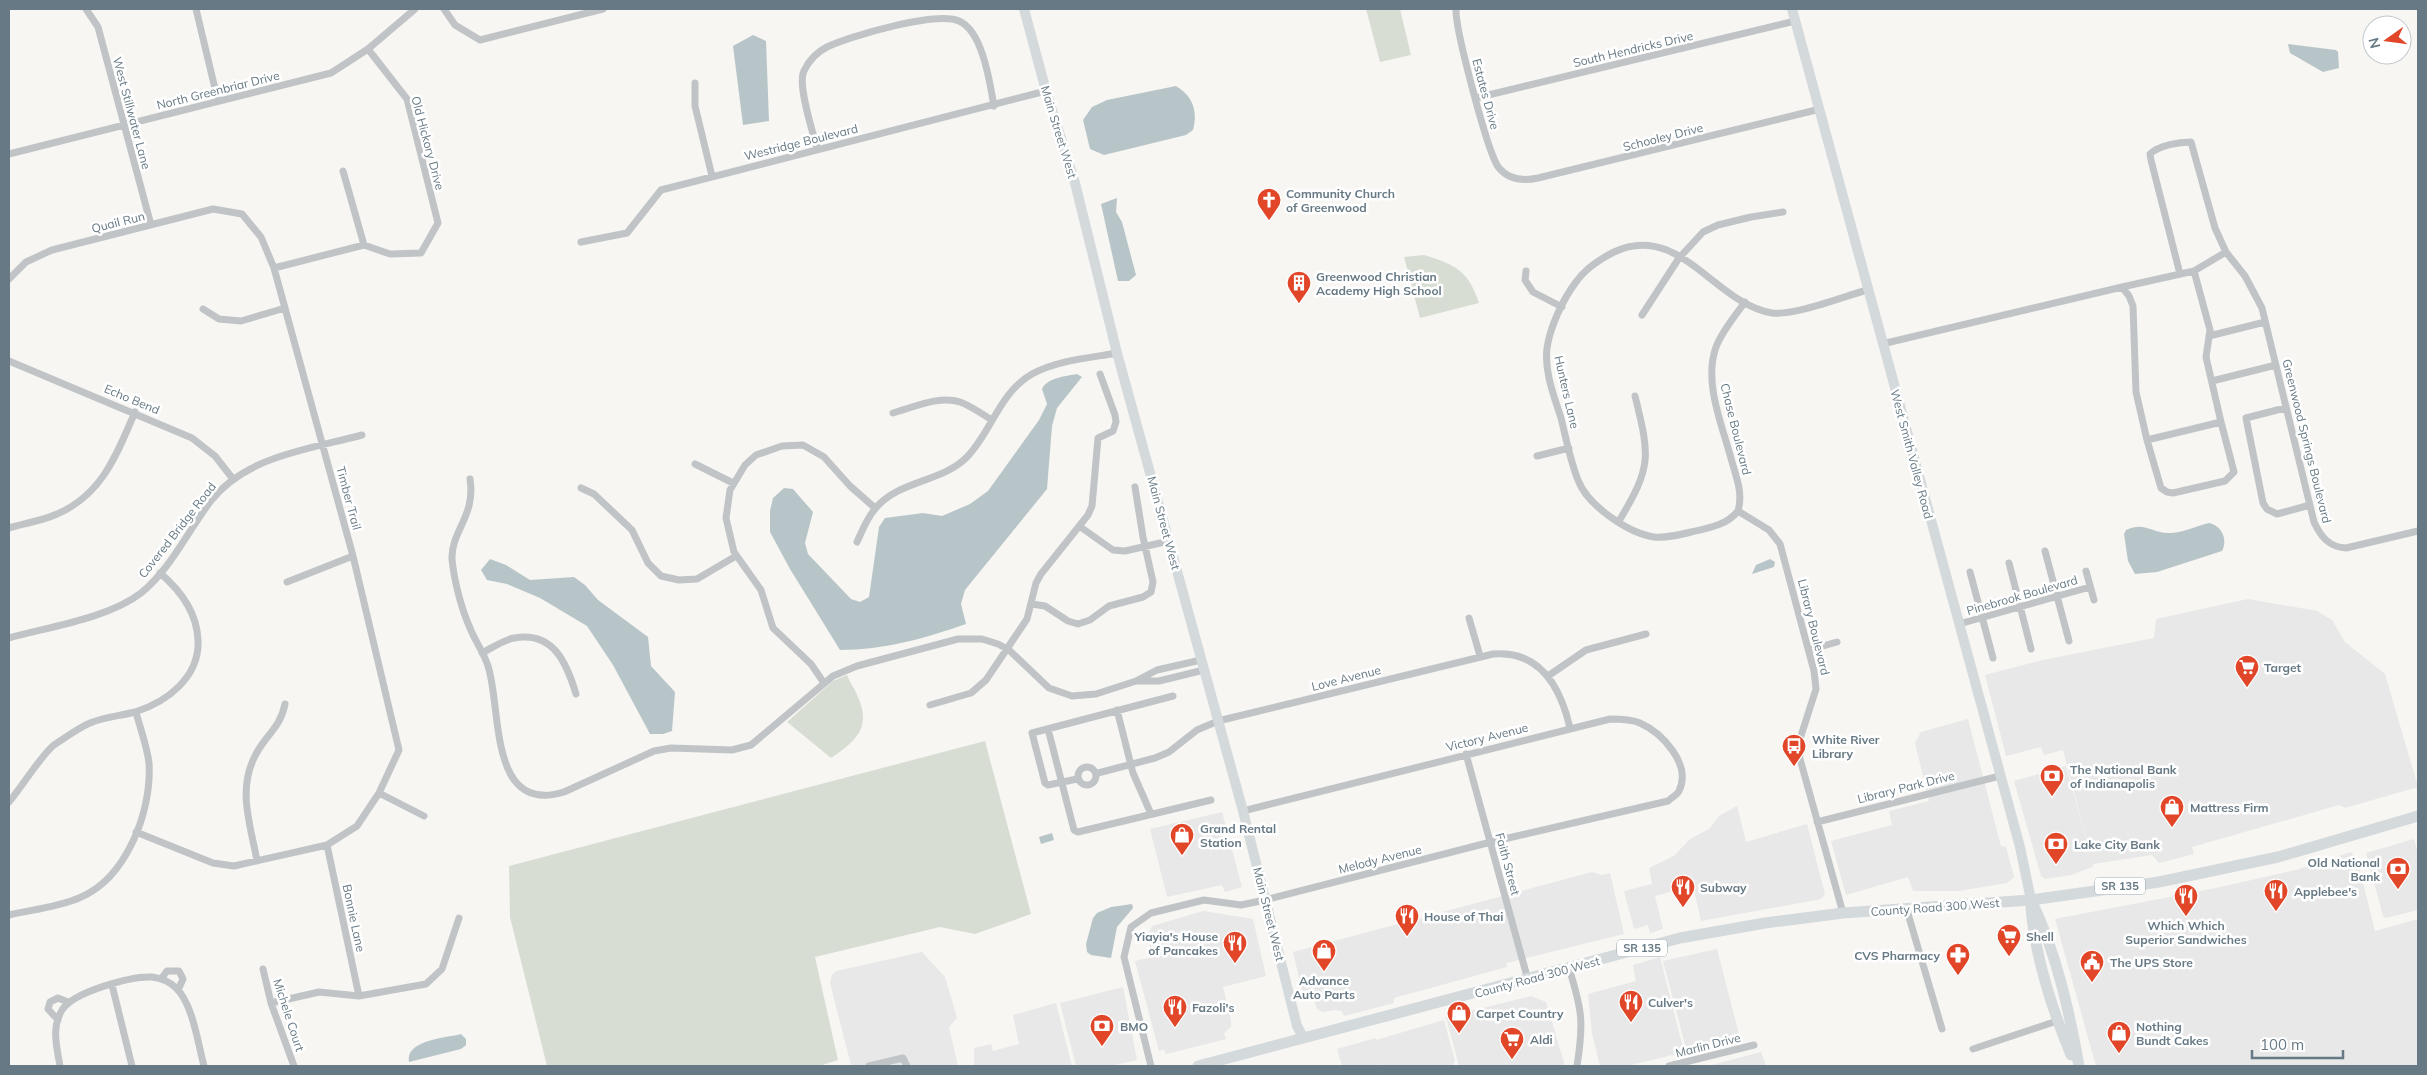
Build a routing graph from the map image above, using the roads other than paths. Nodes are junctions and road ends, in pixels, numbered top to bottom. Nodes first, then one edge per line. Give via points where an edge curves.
1 (86, 9) edge
2 (196, 9) edge
3 (415, 9) edge
4 (444, 9) edge
5 (603, 9) edge
6 (1024, 9) edge
7 (1456, 9) edge
8 (1792, 9) edge
9 (1795, 22) junction
10 (368, 49) junction
11 (695, 83) dead end
12 (1046, 91) junction
13 (1476, 98) junction
14 (218, 101) junction
15 (994, 106) junction
16 (1820, 109) junction
17 (124, 126) junction
18 (817, 148) junction
19 (9, 154) edge
20 (343, 171) dead end
21 (712, 176) junction
22 (1510, 177) joint
23 (1783, 212) dead end
24 (242, 214) joint
25 (151, 225) junction
26 (581, 242) dead end
27 (364, 245) junction
28 (2226, 252) junction
29 (1680, 258) junction
30 (274, 268) junction
31 (1526, 271) dead end
32 (2194, 271) junction
33 (2180, 274) junction
34 (9, 280) edge
35 (2122, 287) junction
36 (1868, 290) junction
37 (1745, 302) junction
38 (1562, 307) junction
39 (285, 308) junction
40 (203, 309) dead end
41 (1642, 315) dead end
42 (2265, 322) junction
43 (2209, 336) junction
44 (1882, 344) junction
45 (1117, 353) junction
46 (9, 361) edge
47 (2276, 365) junction
48 (1100, 374) dead end
49 (2212, 381) junction
50 (1635, 396) dead end
51 (2285, 408) junction
52 (135, 412) junction
53 (893, 413) dead end
54 (992, 420) junction
55 (2221, 422) junction
56 (362, 435) dead end
57 (2147, 440) junction
58 (323, 445) junction
59 (1568, 448) junction
60 (1537, 456) dead end
61 (695, 464) dead end
62 (232, 479) junction
63 (470, 479) dead end
64 (733, 483) junction
65 (1135, 487) dead end
66 (582, 488) dead end
67 (2310, 505) junction
68 (875, 508) junction
69 (1738, 511) junction
70 (1619, 521) junction
71 (1079, 526) junction
72 (9, 528) edge
73 (2418, 531) edge
74 (1169, 541) junction
75 (857, 542) dead end
76 (1145, 546) junction
77 (2045, 551) dead end
78 (353, 556) junction
79 (736, 556) junction
80 (2009, 562) dead end
81 (2086, 571) dead end
82 (1970, 572) dead end
83 (160, 573) junction
84 (287, 582) dead end
85 (2090, 587) junction
86 (2057, 596) junction
87 (2094, 600) dead end
88 (1032, 604) junction
89 (2020, 607) junction
90 (1469, 618) dead end
91 (1983, 618) junction
92 (1959, 624) junction
93 (1646, 634) dead end
94 (9, 638) edge
95 (2069, 641) dead end
96 (1838, 642) dead end
97 (1007, 649) junction
98 (2031, 649) dead end
99 (1809, 650) junction
100 (482, 653) junction
101 (1480, 656) junction
102 (1993, 658) dead end
103 (1202, 665) junction
104 (1548, 676) junction
105 (1136, 681) junction
106 (824, 683) junction
107 (576, 694) dead end
108 (1173, 696) dead end
109 (285, 704) dead end
110 (930, 705) dead end
111 (1117, 710) junction
112 (136, 712) junction
113 (1218, 721) junction
114 (1570, 728) junction
115 (1048, 730) junction
116 (1466, 754) junction
117 (1131, 765) junction
118 (1098, 773) junction
119 (2000, 776) junction
120 (1077, 778) junction
121 (1062, 782) junction
122 (379, 793) junction
123 (1211, 800) dead end
124 (1668, 801) joint
125 (9, 802) edge
126 (1243, 811) junction
127 (1150, 814) junction
128 (424, 816) dead end
129 (2418, 816) edge
130 (1817, 822) junction
131 (136, 832) junction
132 (1491, 842) junction
133 (327, 845) junction
134 (257, 861) junction
135 (1265, 900) junction
136 (2031, 900) junction
137 (1906, 907) junction
138 (1843, 913) junction
139 (9, 916) edge
140 (459, 918) dead end
141 (1570, 968) junction
142 (263, 969) dead end
143 (161, 979) junction
144 (1528, 980) junction
145 (112, 985) junction
146 (178, 990) junction
147 (359, 996) junction
148 (68, 1002) junction
149 (271, 1004) junction
150 (58, 1020) junction
151 (2057, 1021) junction
152 (1942, 1030) dead end
153 (1303, 1037) junction
154 (1754, 1045) dead end
155 (1973, 1048) dead end
156 (60, 1066) edge
157 (132, 1066) edge
158 (204, 1066) edge
159 (294, 1066) edge
160 (869, 1066) edge
161 (907, 1066) edge
162 (1151, 1066) edge
163 (1198, 1066) edge
164 (1577, 1066) edge
165 (1669, 1066) edge
166 (2077, 1066) edge

1 - 17 street, West Stillwater Lane via 98,27
2 - 14 street
3 - 10 street, North Greenbriar Drive
4 - 5 street via 456,25 480,40
6 - 12 main road, Main Street West
7 - 13 street, Estates Drive
8 - 9 main road, West Smith Valley Road
9 - 13 street, South Hendricks Drive
9 - 16 main road, West Smith Valley Road
10 - 14 street, North Greenbriar Drive via 330,72
10 - 27 street, Old Hickory Drive via 407,99 438,224 421,253 390,254
11 - 21 street via 695,106
12 - 15 street, Westridge Boulevard
12 - 45 main road, Main Street West via 1075,183
13 - 22 street, Estates Drive via 1495,162
14 - 17 street, North Greenbriar Drive
15 - 18 street, Westridge Boulevard
15 - 18 street via 987,68 970,29 959,21 912,20 827,47 813,56 802,72
16 - 22 street, Schooley Drive via 1538,178 1519,180
16 - 36 main road, West Smith Valley Road
17 - 19 street, North Greenbriar Drive
17 - 25 street, West Stillwater Lane
18 - 21 street, Westridge Boulevard
20 - 27 street
21 - 26 street, Westridge Boulevard via 661,190 627,233
23 - 29 street via 1767,213 1712,228 1695,239
24 - 25 street, Quail Run via 213,209
24 - 30 street, Timber Trail via 261,237
25 - 34 street, Quail Run via 52,250 26,262
27 - 30 street
28 - 32 street
28 - 33 street, Greenwood Springs Boulevard via 2215,228 2191,142 2154,150 2150,154 2151,160
28 - 42 street, Greenwood Springs Boulevard via 2245,276 2262,308
29 - 37 street, Hunters Lane
29 - 38 street, Hunters Lane via 1653,245 1640,244 1617,250 1598,261 1576,282
29 - 41 street
30 - 39 street, Timber Trail
31 - 38 street via 1525,280 1533,292
32 - 33 street
32 - 43 street via 2206,310
33 - 35 street
35 - 44 street
35 - 57 street via 2133,306 2136,392
36 - 37 street, Hunters Lane via 1782,313 1766,311
36 - 44 main road, West Smith Valley Road
37 - 69 street, Chase Boulevard via 1717,345 1712,368 1719,415 1740,489
38 - 59 street, Hunters Lane via 1551,331 1546,357
39 - 40 street via 241,322 219,319
39 - 58 street, Timber Trail
42 - 43 street
42 - 47 street, Greenwood Springs Boulevard
43 - 49 street via 2206,356
44 - 92 main road, West Smith Valley Road
45 - 54 street via 1053,366 1031,375 1010,393
45 - 74 main road, Main Street West
46 - 52 street, Echo Bend
47 - 49 street
47 - 51 street, Greenwood Springs Boulevard
48 - 71 street via 1115,415 1115,428 1098,438 1092,506
49 - 55 street
50 - 70 street via 1647,456 1645,469
51 - 67 street, Greenwood Springs Boulevard
51 - 67 street via 2246,418 2263,503 2277,514
52 - 62 street, Echo Bend via 192,438 215,456
52 - 72 street via 102,480 83,500 57,514
53 - 54 street via 934,402 953,401
54 - 68 street via 975,448 956,467 906,487
55 - 57 street
55 - 57 street via 2234,472 2225,480 2195,488 2173,493 2161,488
56 - 58 street, Covered Bridge Road
58 - 62 street, Covered Bridge Road via 267,460
58 - 78 street, Timber Trail
59 - 60 street
59 - 70 street, Hunters Lane via 1586,495 1600,510
61 - 64 street
62 - 83 street, Covered Bridge Road via 211,500
63 - 100 street via 470,508 453,547 452,557 466,616
64 - 68 street via 756,455 782,446 803,445 824,456
64 - 79 street via 726,518
65 - 76 street
66 - 79 street via 594,494 632,530 648,563 661,576 696,579
67 - 73 street, Greenwood Springs Boulevard via 2319,532 2336,548 2358,546
68 - 75 street
69 - 70 street, Hunters Lane via 1725,523 1667,537 1646,535
69 - 99 street, Library Boulevard via 1769,530 1780,544
71 - 76 street via 1108,549 1120,551
71 - 88 street via 1041,574
74 - 76 street
74 - 103 main road, Main Street West
76 - 88 street via 1154,582 1148,595 1109,606 1090,620 1078,624 1045,606
77 - 86 street
78 - 84 street
78 - 122 street, Timber Trail via 399,750
79 - 106 street via 761,590 773,628 811,664
80 - 89 street
81 - 85 street
82 - 91 street
83 - 94 street, Covered Bridge Road via 141,592 113,609
83 - 112 street via 178,588 192,614 198,630 199,649 189,676 178,689
85 - 86 street, Pinebrook Boulevard
85 - 87 street
86 - 89 street, Pinebrook Boulevard
86 - 95 street
88 - 97 street
89 - 91 street, Pinebrook Boulevard
89 - 98 street
90 - 101 street
91 - 92 street, Pinebrook Boulevard
91 - 102 street
92 - 119 main road, West Smith Valley Road
93 - 104 street via 1586,650
96 - 99 street
97 - 105 street via 1049,688 1072,696 1096,694
97 - 106 street via 982,639 958,639 857,666
97 - 110 street via 980,687 963,697
99 - 130 street, Library Boulevard via 1816,689 1798,742
100 - 106 street via 492,677 497,734 505,759 513,777 527,792 541,796 564,792 662,749 732,750 746,747
100 - 107 street via 514,638 540,640 549,644 564,660
101 - 104 street, Love Avenue via 1514,656 1531,663
101 - 113 street, Love Avenue
103 - 105 street via 1159,681
103 - 105 street via 1156,670
103 - 113 main road, Main Street West
104 - 114 street, Love Avenue via 1563,701
108 - 111 street
109 - 134 street via 282,719 255,756 244,799
111 - 115 street
111 - 117 street
112 - 125 street via 90,723 52,747
112 - 131 street via 148,762 147,797
113 - 117 street, Love Avenue via 1197,730 1169,752
113 - 126 main road, Main Street West
114 - 116 street, Victory Avenue
114 - 124 street, Victory Avenue via 1619,719 1637,722 1655,732 1673,751 1681,775 1679,792
115 - 121 street
115 - 121 street via 1032,733 1038,758 1045,783
116 - 126 street, Victory Avenue
116 - 132 street, Faith Street
117 - 118 street, Love Avenue
117 - 127 street
118 - 120 street, Love Avenue via 1094,767 1078,771
118 - 120 street, Love Avenue via 1097,781 1082,785
119 - 130 street, Library Park Drive
119 - 136 main road, West Smith Valley Road
120 - 121 street, Love Avenue
121 - 127 street via 1074,830 1078,832
122 - 128 street
122 - 133 street, Timber Trail via 357,826
123 - 127 street
124 - 132 street, Melody Avenue
126 - 135 main road, Main Street West
129 - 136 main road, SR 135 via 2278,857 2209,873
130 - 138 street, Library Boulevard
131 - 134 street, Timber Trail via 213,864 234,866
131 - 139 street via 115,871 103,884 79,898
132 - 135 street, Melody Avenue
132 - 144 street, Faith Street
133 - 134 street, Timber Trail
133 - 147 street, Bonnie Lane
135 - 153 main road, Main Street West via 1297,1026
135 - 162 street, Melody Avenue via 1242,905 1204,900 1151,913 1131,927 1124,957
136 - 137 main road, County Road 300 West / SR 135
136 - 151 main road, West Smith Valley Road via 2033,925
136 - 166 main road, West Smith Valley Road via 2041,921 2070,1016
137 - 138 main road, County Road 300 West / SR 135
137 - 152 street
138 - 141 main road, County Road 300 West / SR 135 via 1680,938
140 - 147 street via 442,969 426,984
141 - 144 main road, County Road 300 West / SR 135
141 - 164 street via 1583,1024
142 - 149 street, Michele Court
143 - 145 street via 140,978
143 - 146 street
143 - 146 street via 167,971 179,971 183,979
144 - 153 main road, County Road 300 West / SR 135
145 - 148 street
145 - 157 street
146 - 158 street via 187,1003
147 - 149 street via 318,992
148 - 150 street
148 - 150 street via 58,998 50,1002 48,1009
149 - 159 street, Michele Court
150 - 156 street via 56,1037
151 - 155 street
151 - 166 main road, West Smith Valley Road
153 - 163 main road, County Road 300 West / SR 135
154 - 165 street, Marlin Drive
160 - 161 street via 899,1058

